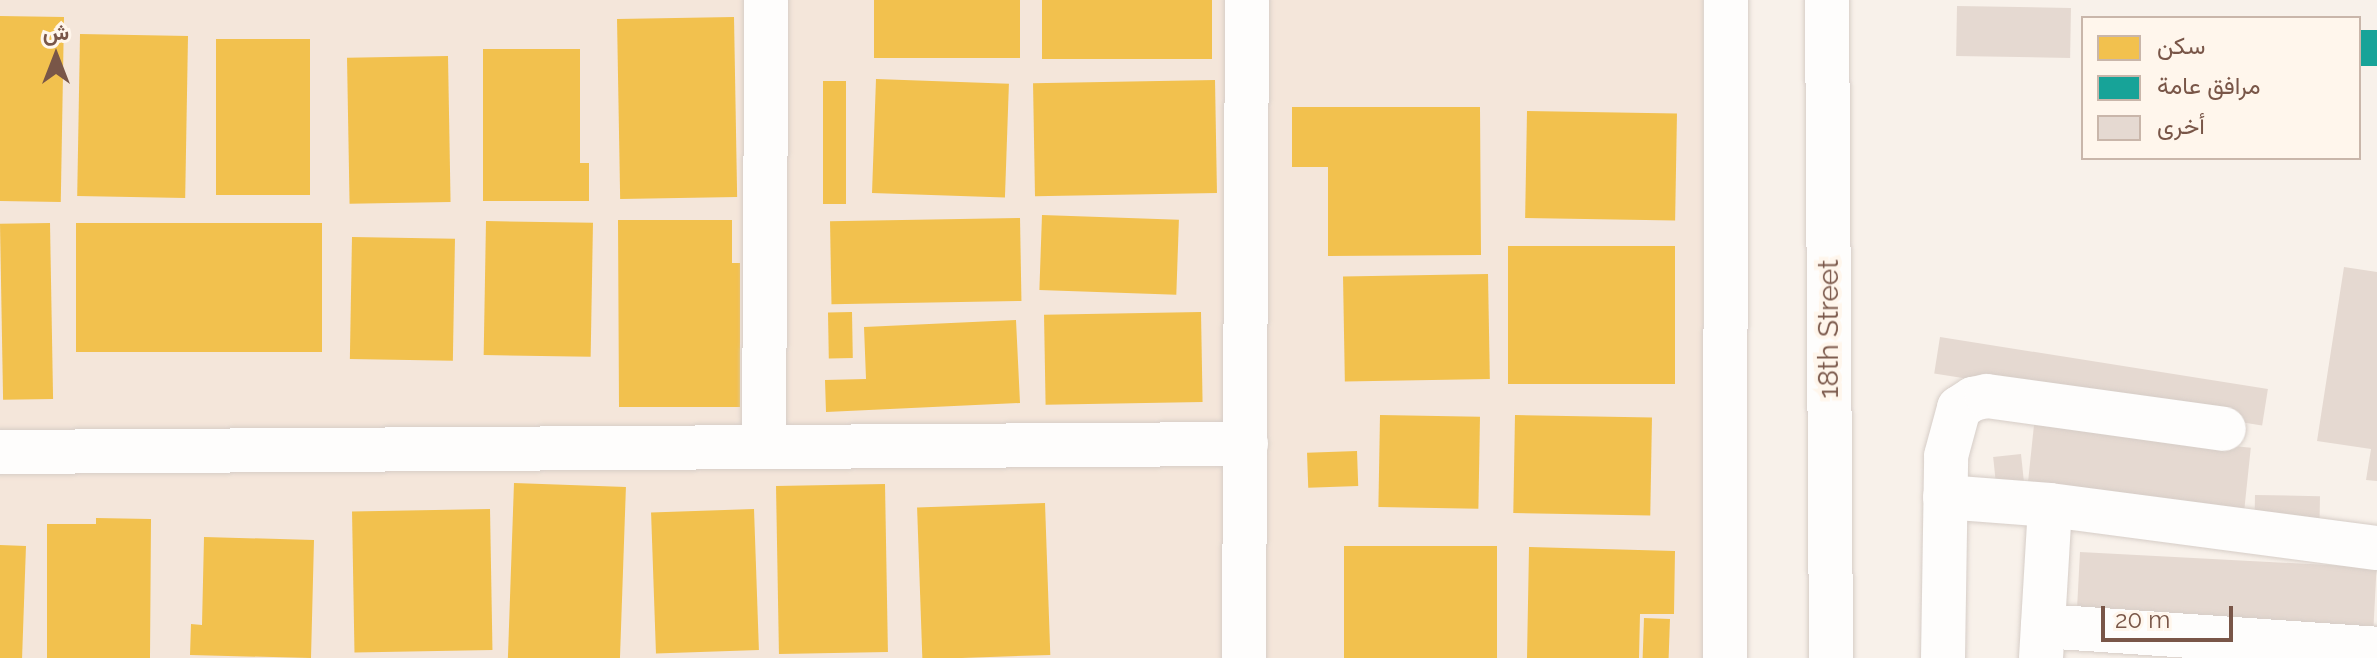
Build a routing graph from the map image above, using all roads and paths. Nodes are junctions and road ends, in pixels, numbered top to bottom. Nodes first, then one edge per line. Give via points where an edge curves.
1 (766, 0) edge
2 (1247, 0) edge
3 (1726, 0) edge
4 (1827, 0) edge
5 (2224, 429) dead end
6 (1246, 444) junction
7 (764, 447) junction
8 (0, 452) edge
9 (1945, 497) junction
10 (2050, 505) junction
11 (2377, 548) edge
12 (2042, 642) edge
13 (2377, 649) edge
14 (1244, 658) edge
15 (1725, 658) edge
16 (1831, 658) edge
17 (1943, 658) edge

1 - 7 street
2 - 6 street
3 - 15 street
4 - 16 street, 18th Street
5 - 9 street via 1987,396 1973,399 1959,408 1950,432
6 - 7 street
6 - 14 street
7 - 8 street
9 - 10 street
9 - 17 street
10 - 11 street
10 - 12 street
12 - 13 street

